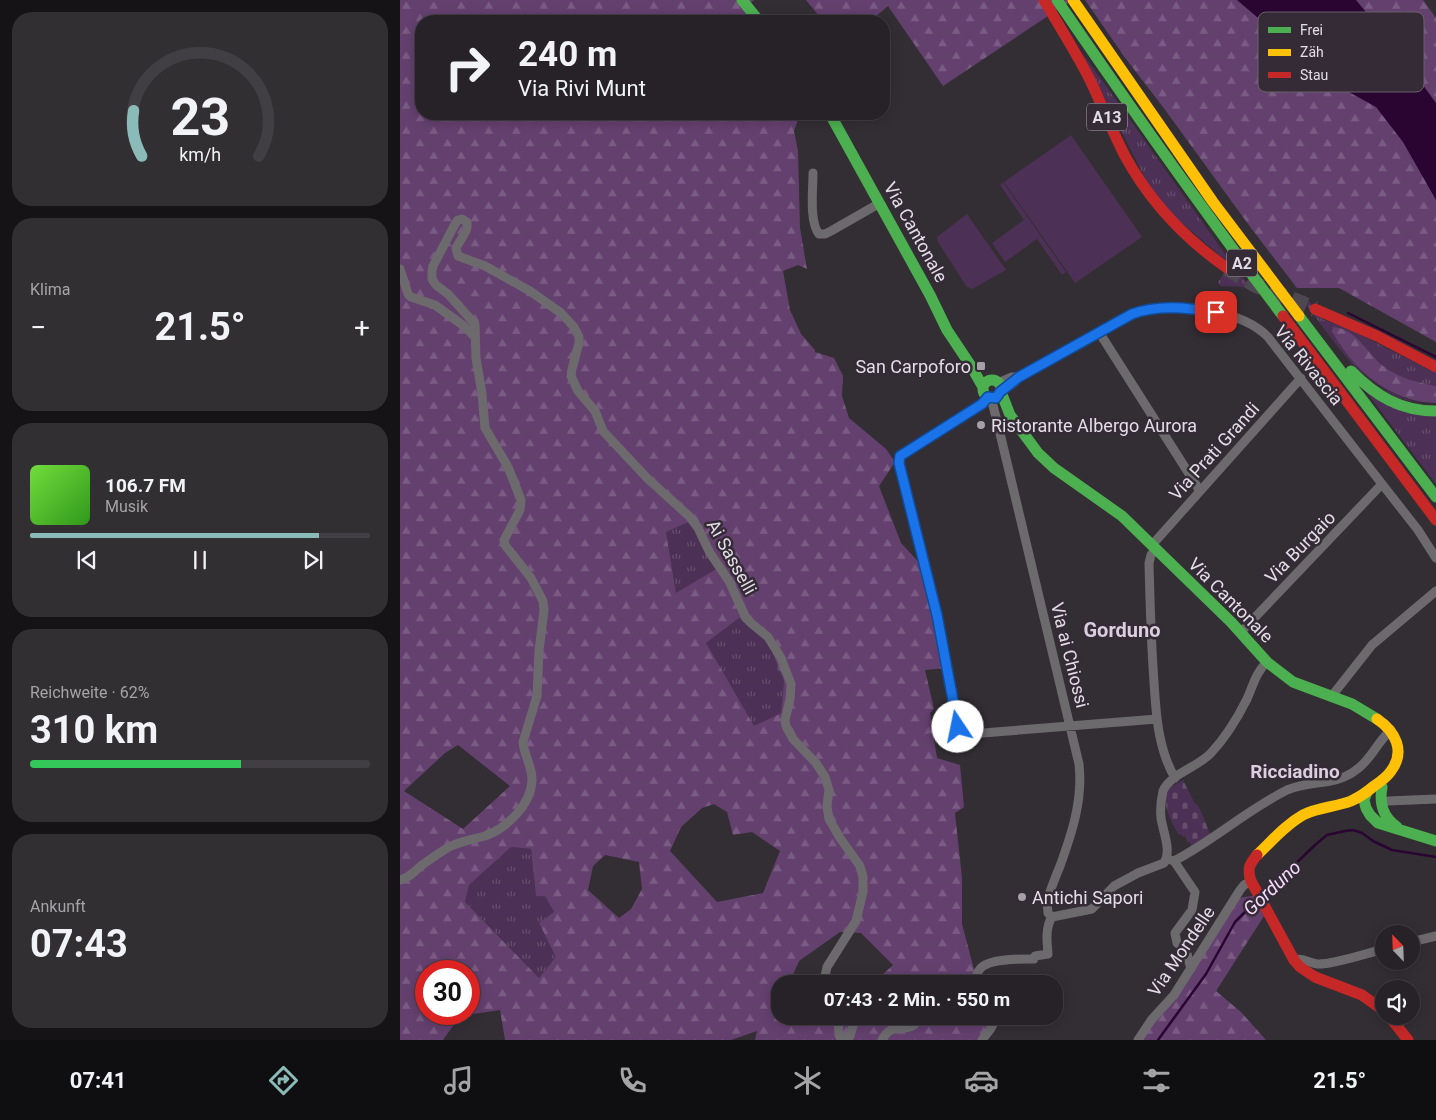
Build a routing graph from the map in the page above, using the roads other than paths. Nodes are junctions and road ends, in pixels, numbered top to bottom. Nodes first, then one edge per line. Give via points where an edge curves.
1 (742, 0) edge
2 (1044, 0) edge
3 (1057, 0) edge
4 (1073, 0) edge
5 (754, 15) edge
6 (833, 120) edge
7 (813, 172) dead end
8 (880, 203) junction
9 (1227, 268) tunnel mouth
10 (400, 269) edge
11 (1286, 298) junction
12 (1315, 309) tunnel mouth
13 (1099, 332) junction
14 (476, 337) junction
15 (1436, 367) edge
16 (1301, 378) junction
17 (992, 390) junction
18 (1436, 410) edge
19 (1010, 415) junction
20 (998, 424) junction
21 (1382, 484) junction
22 (1200, 491) junction
23 (1436, 497) edge
24 (1436, 520) edge
25 (1154, 547) junction
26 (1436, 558) edge
27 (1436, 591) edge
28 (1241, 632) junction
29 (1267, 662) junction
30 (1331, 696) junction
31 (1157, 719) junction
32 (1070, 726) junction
33 (1391, 730) junction
34 (1392, 770) junction
35 (1175, 778) junction
36 (1382, 787) junction
37 (1366, 797) junction
38 (1436, 799) edge
39 (1388, 801) dead end
40 (1348, 804) junction
41 (1374, 819) junction
42 (1397, 827) junction
43 (1436, 841) edge
44 (1170, 860) junction
45 (400, 880) edge
46 (1251, 882) junction
47 (1052, 917) junction
48 (1436, 936) edge
49 (1420, 940) edge
50 (1375, 951) edge
51 (1294, 960) junction
52 (1191, 968) junction
53 (825, 975) edge
54 (977, 975) edge
55 (1375, 1003) edge
56 (838, 1025) edge
57 (854, 1025) edge
58 (914, 1025) edge
59 (992, 1025) edge
60 (1396, 1025) edge
61 (882, 1040) edge
62 (982, 1040) edge
63 (1138, 1040) edge
64 (1408, 1040) edge

1 - 5 main road
2 - 9 main road, A13 via 1147,192 1178,230
3 - 24 main road, A2 via 1211,221
4 - 11 main road, A2 via 1229,223
6 - 8 main road, Via Cantonale
7 - 8 street via 813,215 819,234 831,232
8 - 17 main road, Via Cantonale via 947,330
10 - 14 street via 411,297 434,305
11 - 18 main road, A2 via 1352,373 1373,391 1403,406
11 - 23 main road, A2
12 - 15 main road
13 - 16 street, Via Rivascia via 1132,314 1151,309 1216,312 1258,329
13 - 17 street, Via Rivascia
13 - 22 street
14 - 45 street via 485,428 508,467 521,500 520,510 504,542 531,578 544,605 537,696 523,742 532,783 527,799 501,827 485,836 450,847
14 - 53 street, Ai Sasselli via 473,321 433,283 431,275 455,224 462,219 468,227 456,248 458,256 478,262 530,291 561,313 574,327 580,341 571,372 572,380 595,411 605,434 644,476 690,517 729,581 746,618 768,637 777,650 791,684 786,726 825,777 829,790 829,819 856,860 864,884 856,921
16 - 21 street, Via Rivascia
16 - 22 street, Via Prati Grandi
17 - 19 main road, Via Cantonale
17 - 20 street, Via ai Chiossi
17 - 32 street, Via Rivascia via 982,404 902,454 899,459 937,615 958,727 970,734
19 - 20 street
19 - 25 main road, Via Cantonale via 1045,460 1116,510
20 - 32 street, Via ai Chiossi
21 - 26 street, Via Rivascia
21 - 28 street, Via Burgaio
22 - 25 street, Via Prati Grandi
25 - 28 main road, Via Cantonale
25 - 31 street via 1149,563
27 - 30 street via 1372,645
28 - 29 main road, Via Cantonale
29 - 30 main road, Via Cantonale via 1293,682
29 - 35 street via 1260,669 1227,734 1210,754
30 - 33 main road, Via Cantonale via 1369,713
31 - 32 street
31 - 35 street via 1167,764
32 - 47 street, Via ai Chiossi via 1079,764 1079,790 1074,824 1047,900 1048,913
33 - 34 main road via 1398,749 1397,762
33 - 44 street via 1362,766 1348,776 1290,789 1250,811 1205,843
34 - 36 main road
34 - 37 main road
35 - 44 street via 1164,790 1161,806
36 - 37 main road
36 - 42 main road via 1381,808 1385,817
37 - 40 main road
37 - 41 main road via 1368,811
37 - 42 main road via 1382,818
38 - 39 street
40 - 41 main road
40 - 46 main road via 1305,814 1287,825 1251,862 1248,872
41 - 42 main road
42 - 43 main road
44 - 47 street via 1118,883 1092,909
44 - 52 street via 1196,893 1192,910 1175,933 1177,943 1187,953
46 - 51 main road
46 - 52 street, Via Mondelle via 1240,890
47 - 54 street, Via ai Chiossi via 1047,931 1048,954 1034,959 984,965
48 - 49 street
50 - 51 street via 1322,964
51 - 55 main road via 1308,974 1357,992
52 - 63 street, Via Mondelle
56 - 57 street via 840,1037 845,1038 850,1036
58 - 61 street via 893,1029
59 - 62 street
60 - 64 main road

